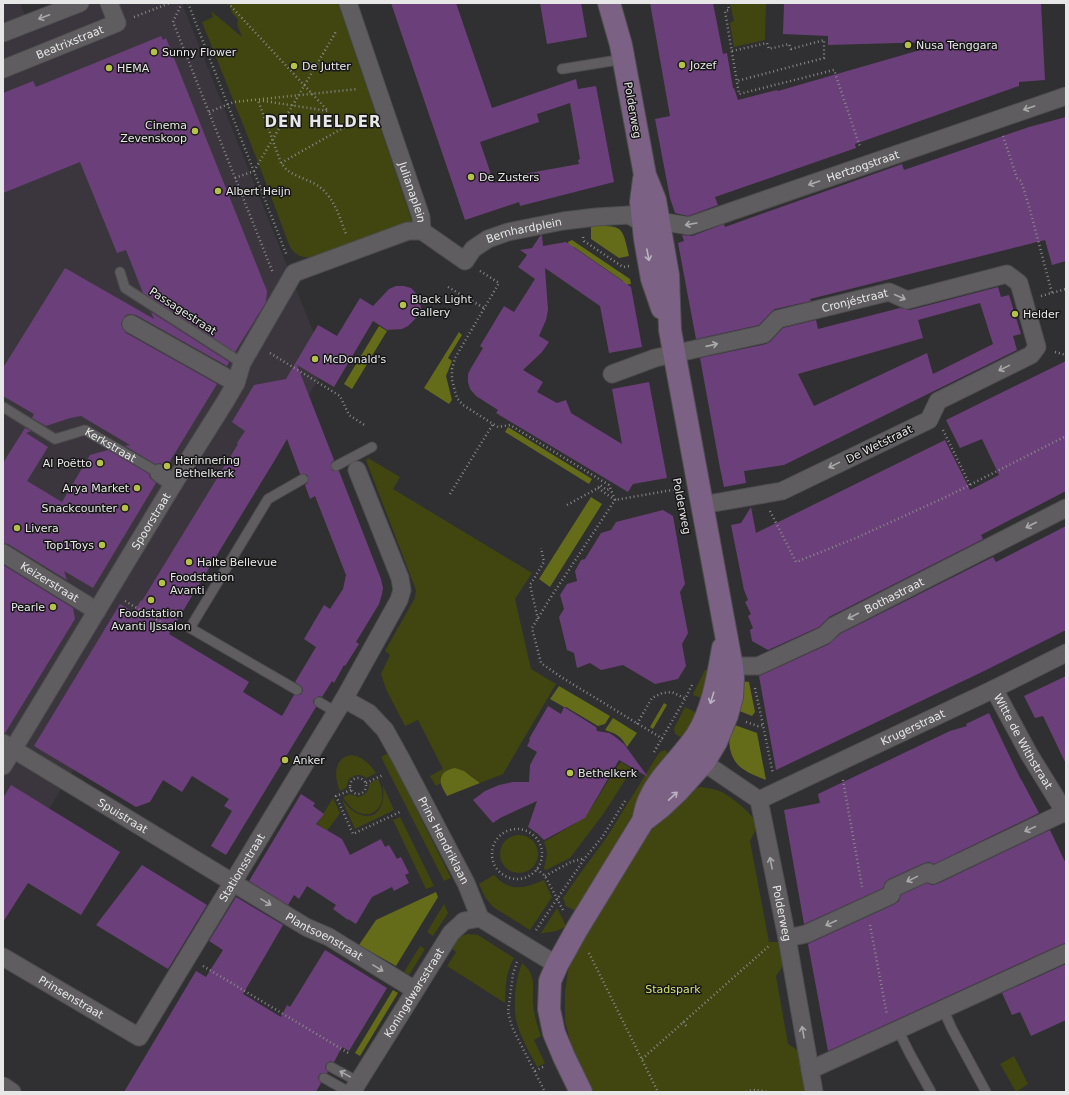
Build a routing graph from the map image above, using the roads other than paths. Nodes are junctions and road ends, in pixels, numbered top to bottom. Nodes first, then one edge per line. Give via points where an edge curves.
1 (80, 3) edge
2 (109, 3) edge
3 (610, 3) edge
4 (621, 3) edge
5 (349, 6) edge
6 (3, 33) edge
7 (622, 52) junction
8 (3, 69) edge
9 (562, 69) dead end
10 (1066, 96) edge
11 (651, 222) junction
12 (422, 231) junction
13 (120, 272) dead end
14 (294, 273) joint
15 (131, 324) dead end
16 (1037, 347) joint
17 (674, 354) junction
18 (242, 363) junction
19 (612, 374) dead end
20 (236, 383) junction
21 (3, 407) edge
22 (372, 446) dead end
23 (336, 466) dead end
24 (358, 470) dead end
25 (159, 474) joint
26 (303, 479) dead end
27 (174, 483) junction
28 (702, 505) junction
29 (1066, 508) edge
30 (3, 554) edge
31 (97, 611) junction
32 (1066, 653) edge
33 (734, 666) junction
34 (994, 689) junction
35 (297, 690) dead end
36 (319, 702) dead end
37 (340, 705) junction
38 (718, 712) junction
39 (8, 746) edge
40 (686, 751) junction
41 (704, 762) junction
42 (3, 766) edge
43 (759, 800) junction
44 (1065, 813) edge
45 (643, 821) junction
46 (232, 882) junction
47 (480, 918) junction
48 (787, 938) junction
49 (1066, 952) edge
50 (3, 957) edge
51 (557, 965) junction
52 (415, 990) junction
53 (943, 1009) junction
54 (898, 1030) junction
55 (139, 1037) joint
56 (331, 1067) dead end
57 (810, 1070) junction
58 (324, 1078) dead end
59 (3, 1086) edge
60 (354, 1089) edge
61 (12, 1092) edge
62 (581, 1092) edge
63 (814, 1092) edge
64 (930, 1092) edge
65 (986, 1092) edge

1 -> 6 street
2 - 8 street, Beatrixstraat via 117,23
3 - 7 main road, Polderweg
4 - 7 main road, Polderweg
5 - 12 street, Julianaplein via 421,217
7 - 9 lane
7 - 11 main road, Polderweg via 645,175 656,200
10 -> 11 street, Hertzogstraat via 689,226
11 - 12 street, Bernhardplein via 629,215 596,217 508,232 488,239 473,249 464,261
11 - 17 main road, Polderweg via 668,275 670,330
12 - 14 street, Julianaplein via 408,231
13 - 18 lane, Passagestraat via 125,288
14 - 18 street, Spoorstraat
15 - 20 street
17 -> 16 street, Cronjéstraat via 764,334 778,319 889,292 907,300 1006,274 1019,283
16 -> 28 street, De Wetstraat via 1031,355 938,401 929,420 782,491
17 - 19 street
17 - 28 main road, Polderweg
18 - 20 street, Spoorstraat
20 - 27 street, Spoorstraat
21 - 25 lane, Kerkstraat via 55,439 85,430
22 - 23 lane
24 - 37 street, Stationsstraat via 400,578 402,590 399,600
25 - 27 street, Kerkstraat
26 - 35 lane via 268,499 190,628
27 - 31 street, Spoorstraat
28 - 33 main road, Polderweg
29 -> 33 street, Bothastraat via 834,626 825,635 758,666
30 - 31 street, Keizerstraat
31 - 39 street, Spoorstraat
32 - 34 street, Krugerstraat
33 - 38 main road, Polderweg via 732,697
34 - 43 street, Krugerstraat
34 - 44 street, Witte de Withstraat
36 - 37 lane
37 - 46 street, Stationsstraat
37 - 47 street, Prins Hendriklaan via 369,713 385,730 466,883
38 - 40 main road, Polderweg
38 - 41 main road, Polderweg via 716,742
39 - 42 street, Spoorstraat
39 - 46 street, Spuistraat
40 - 41 street
40 - 45 main road, Polderweg via 649,798
41 - 43 street
45 -> 41 main road via 678,791
48 -> 43 street, Polderweg
44 -> 48 street via 933,875 928,872 893,888 890,895 806,934
45 - 51 main road
46 -> 52 street, Plantsoenstraat
46 - 55 street, Stationsstraat
47 - 51 street
47 - 52 street, Koningdwarsstraat via 464,921 451,933
57 -> 48 street, Polderweg
49 - 53 street
50 - 55 street, Prinsenstraat
51 - 62 main road via 550,981 550,1019
52 - 60 street, Koningdwarsstraat
53 - 54 street
53 - 65 lane
54 - 57 street
54 - 64 lane
60 -> 56 lane
57 - 63 street, Polderweg
58 - 60 lane
59 - 61 street

